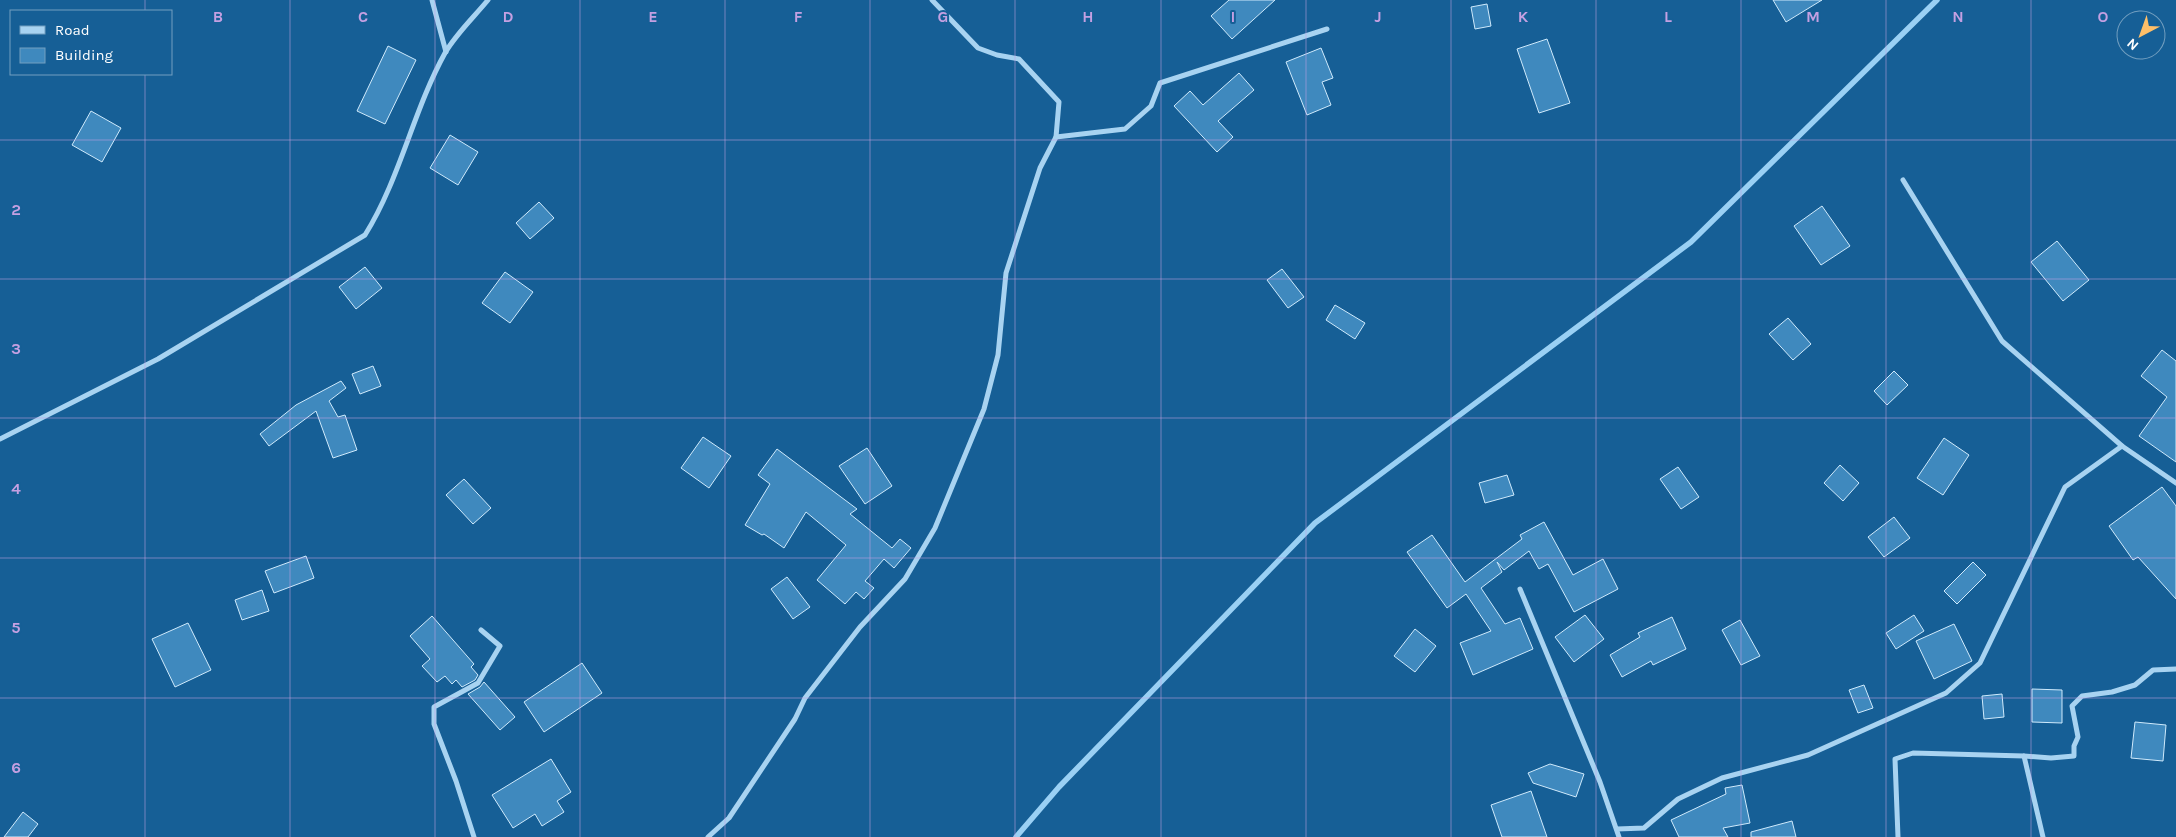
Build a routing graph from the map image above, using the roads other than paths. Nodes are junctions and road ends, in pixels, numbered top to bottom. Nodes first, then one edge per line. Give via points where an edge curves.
1 (432, 0) edge
2 (488, 0) edge
3 (932, 0) edge
4 (1327, 29) dead end
5 (446, 52) junction
6 (1056, 137) junction
7 (1904, 180) dead end
8 (0, 439) edge
9 (2122, 446) junction
10 (2176, 484) edge
11 (1520, 589) dead end
12 (481, 630) dead end
13 (2176, 669) edge
14 (2024, 756) junction
15 (1617, 829) junction
16 (474, 837) edge
17 (708, 837) edge
18 (1619, 837) edge
19 (1898, 837) edge
20 (2043, 837) edge

1 - 5 street
2 - 5 street
3 - 6 street via 978,48 1019,59 1059,102
4 - 6 street via 1160,83 1151,106 1125,130
5 - 8 street via 420,105 377,215 365,234 158,359
6 - 17 street via 1040,168 1006,272 998,355 984,409 936,528 905,579 860,627 805,698 795,719 729,818
7 - 9 street via 2002,341
9 - 10 street
9 - 15 street via 2065,487 1980,663 1946,692 1808,755 1722,778 1678,799 1644,828
11 - 15 street
12 - 16 street via 500,646 496,654 478,683 434,707 434,724
13 - 14 street via 2153,670 2135,685 2082,696 2072,706 2078,737 2074,756
14 - 19 street via 1913,753 1896,759
14 - 20 street
15 - 18 street

